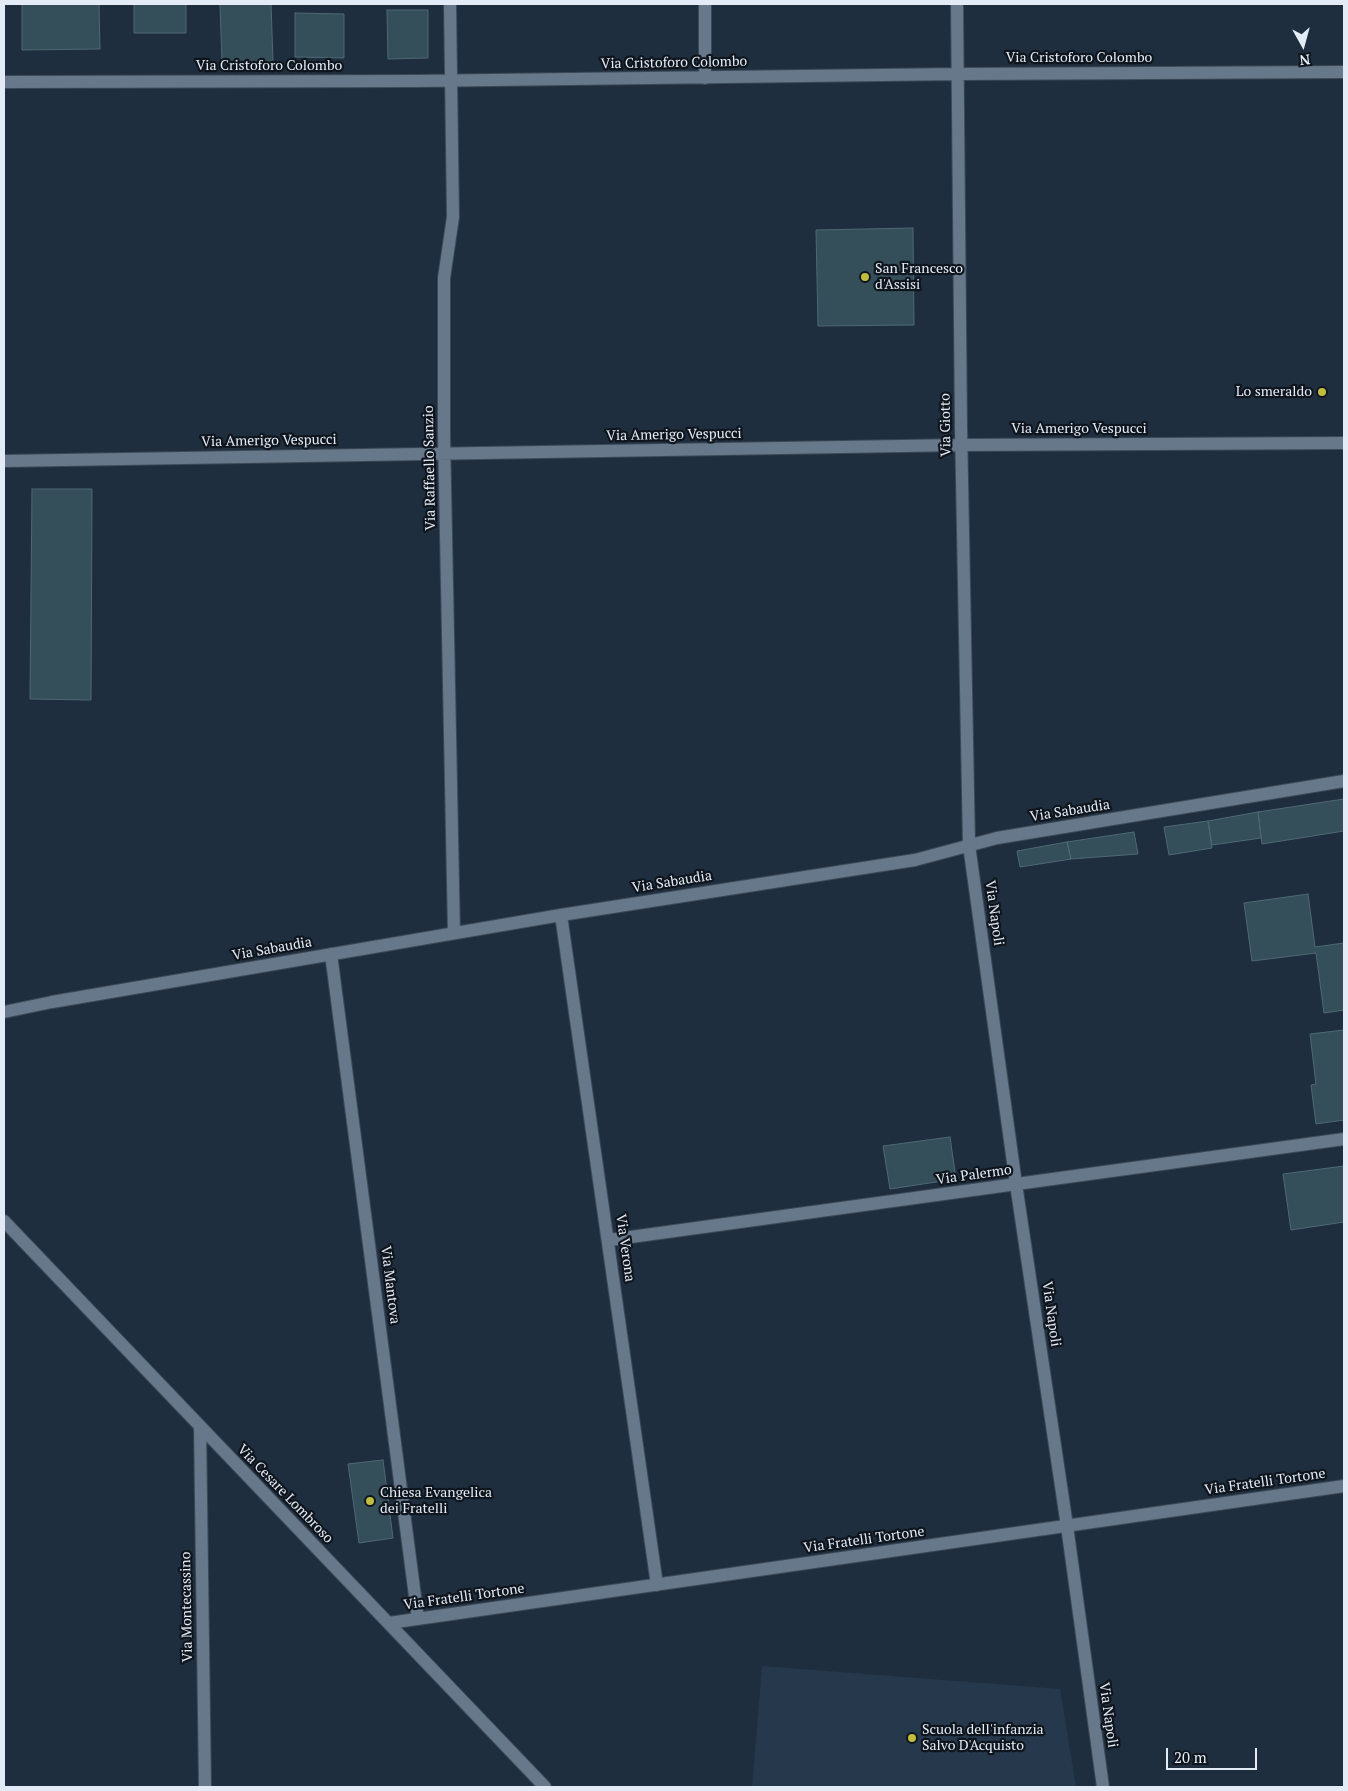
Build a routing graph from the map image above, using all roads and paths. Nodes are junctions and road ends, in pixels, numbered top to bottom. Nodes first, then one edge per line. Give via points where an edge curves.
1 (450, 4) edge
2 (704, 4) edge
3 (957, 4) edge
4 (1344, 72) edge
5 (958, 74) junction
6 (705, 78) junction
7 (451, 81) junction
8 (4, 82) edge
9 (1344, 443) edge
10 (961, 445) junction
11 (444, 453) junction
12 (4, 461) edge
13 (1344, 781) edge
14 (970, 845) junction
15 (561, 915) junction
16 (454, 933) junction
17 (331, 954) junction
18 (4, 1012) edge
19 (1344, 1139) edge
20 (1016, 1184) junction
21 (4, 1221) edge
22 (608, 1240) junction
23 (200, 1426) junction
24 (1344, 1486) edge
25 (1067, 1526) junction
26 (657, 1585) junction
27 (418, 1619) junction
28 (389, 1623) junction
29 (205, 1787) edge
30 (545, 1787) edge
31 (1103, 1787) edge

1 - 7 street, Via Raffaello Sanzio
2 - 6 street
3 - 5 street, Via Giotto
4 - 5 street, Via Cristoforo Colombo
5 - 6 street, Via Cristoforo Colombo
5 - 10 street, Via Giotto
6 - 7 street, Via Cristoforo Colombo
7 - 8 street, Via Cristoforo Colombo
7 - 11 street, Via Raffaello Sanzio via 453,217 444,278
9 - 10 street, Via Amerigo Vespucci
10 - 11 street, Via Amerigo Vespucci
10 - 14 street, Via Giotto
11 - 12 street, Via Amerigo Vespucci
11 - 16 street, Via Raffaello Sanzio
13 - 14 street, Via Sabaudia
14 - 15 street, Via Sabaudia via 915,860
14 - 20 street, Via Napoli
15 - 16 street, Via Sabaudia
15 - 22 street, Via Verona
16 - 17 street, Via Sabaudia
17 - 18 street, Via Sabaudia
17 - 27 street, Via Mantova
19 - 20 street, Via Palermo
20 - 22 street, Via Palermo
20 - 25 street, Via Napoli
21 - 23 street, Via Cesare Lombroso
22 - 26 street, Via Verona
23 - 28 street, Via Cesare Lombroso
23 - 29 street, Via Montecassino
24 - 25 street, Via Fratelli Tortone
25 - 26 street, Via Fratelli Tortone
25 - 31 street, Via Napoli
26 - 27 street, Via Fratelli Tortone
27 - 28 street, Via Fratelli Tortone
28 - 30 street, Via Cesare Lombroso

